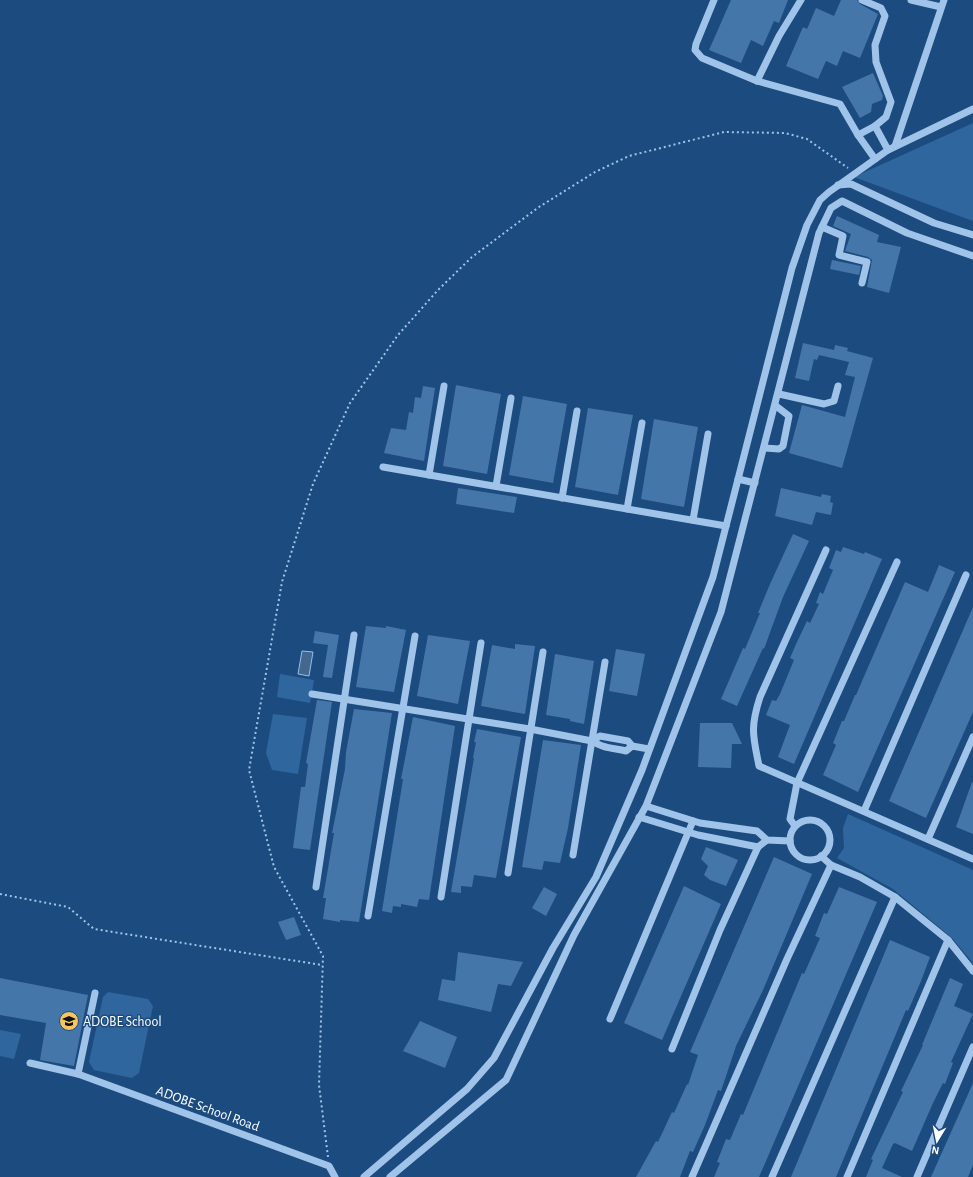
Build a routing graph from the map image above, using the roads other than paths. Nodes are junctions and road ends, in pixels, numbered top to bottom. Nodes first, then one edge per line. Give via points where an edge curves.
1 (714, 0) edge
2 (802, 0) edge
3 (862, 0) edge
4 (911, 0) edge
5 (943, 3) edge
6 (757, 81) junction
7 (973, 109) edge
8 (875, 126) junction
9 (858, 135) junction
10 (895, 146) junction
11 (888, 150) junction
12 (875, 159) junction
13 (838, 185) junction
14 (822, 227) junction
15 (973, 235) edge
16 (973, 256) edge
17 (862, 283) dead end
18 (444, 386) dead end
19 (838, 386) dead end
20 (779, 394) junction
21 (511, 398) dead end
22 (776, 406) junction
23 (577, 411) dead end
24 (642, 423) dead end
25 (708, 434) dead end
26 (765, 448) junction
27 (383, 467) dead end
28 (429, 475) junction
29 (738, 479) junction
30 (756, 483) junction
31 (496, 486) junction
32 (562, 498) junction
33 (627, 509) junction
34 (693, 520) junction
35 (726, 526) junction
36 (826, 550) dead end
37 (897, 562) dead end
38 (966, 575) dead end
39 (354, 635) dead end
40 (415, 636) dead end
41 (481, 643) dead end
42 (543, 652) dead end
43 (605, 662) dead end
44 (312, 694) dead end
45 (344, 699) junction
46 (403, 708) junction
47 (469, 719) junction
48 (530, 729) junction
49 (973, 737) edge
50 (592, 741) junction
51 (649, 749) junction
52 (797, 783) junction
53 (646, 806) junction
54 (864, 811) junction
55 (639, 817) junction
56 (693, 821) junction
57 (795, 826) junction
58 (688, 832) junction
59 (928, 839) junction
60 (767, 840) junction
61 (790, 841) junction
62 (758, 846) junction
63 (573, 856) dead end
64 (821, 856) junction
65 (973, 859) edge
66 (831, 865) junction
67 (508, 873) dead end
68 (316, 887) dead end
69 (895, 896) junction
70 (441, 897) dead end
71 (368, 916) dead end
72 (948, 940) junction
73 (553, 948) junction
74 (566, 954) junction
75 (973, 971) edge
76 (95, 993) dead end
77 (610, 1019) dead end
78 (973, 1047) edge
79 (672, 1049) dead end
80 (30, 1062) dead end
81 (78, 1074) junction
82 (335, 1177) edge
83 (364, 1177) edge
84 (390, 1177) edge
85 (692, 1177) edge
86 (772, 1177) edge
87 (847, 1177) edge
88 (917, 1177) edge

1 - 6 street via 696,44 697,54
2 - 6 street via 779,36
3 - 8 street via 881,8 885,16 875,45 876,62 891,102 886,117
4 - 5 street
5 - 10 street
6 - 9 street via 840,104
7 - 10 street
8 - 9 street
8 - 11 street
9 - 12 street
10 - 11 street
11 - 12 street
12 - 13 street
13 - 15 street via 851,184 934,223
13 - 29 street via 820,200 807,225 792,268
14 - 16 street via 832,208 842,201 907,233
14 - 17 street via 843,236 839,254 866,262
14 - 20 street
18 - 28 street
19 - 20 street via 834,401 824,404
20 - 22 street
21 - 31 street
22 - 26 street
22 - 26 street via 789,416 783,446 779,449
23 - 32 street
24 - 33 street
25 - 34 street
26 - 30 street
27 - 28 street
28 - 31 street
29 - 30 street
29 - 35 street
30 - 53 street via 721,612
31 - 32 street
32 - 33 street
33 - 34 street
34 - 35 street
35 - 51 street via 713,577
36 - 52 street via 760,697 752,733 759,766
37 - 52 street
38 - 54 street
39 - 45 street
40 - 46 street
41 - 47 street
42 - 48 street
43 - 50 street
44 - 45 street
45 - 46 street
45 - 68 street
46 - 47 street
46 - 71 street
47 - 48 street
47 - 70 street
48 - 50 street
48 - 67 street
49 - 59 street
50 - 51 street via 600,746 626,751 632,746
50 - 63 street
51 - 73 street via 596,877
52 - 54 street
52 - 57 street via 790,819
53 - 55 street
53 - 56 street
54 - 59 street
55 - 58 street
55 - 74 street
56 - 58 street
56 - 60 street via 757,831
57 - 61 street
57 - 64 street via 813,820 824,827 830,839 826,851
58 - 62 street
58 - 77 street
59 - 65 street
60 - 61 street
60 - 62 street
61 - 64 street via 792,850 802,858 816,859
62 - 79 street via 720,930
64 - 66 street
66 - 69 street
66 - 85 street
69 - 72 street
69 - 86 street
72 - 75 street
72 - 87 street
73 - 74 street
73 - 83 street via 494,1058 467,1089
74 - 84 street via 506,1080
76 - 81 street
78 - 88 street
80 - 81 street, ADOBE School Road
81 - 82 street, ADOBE School Road via 329,1166

